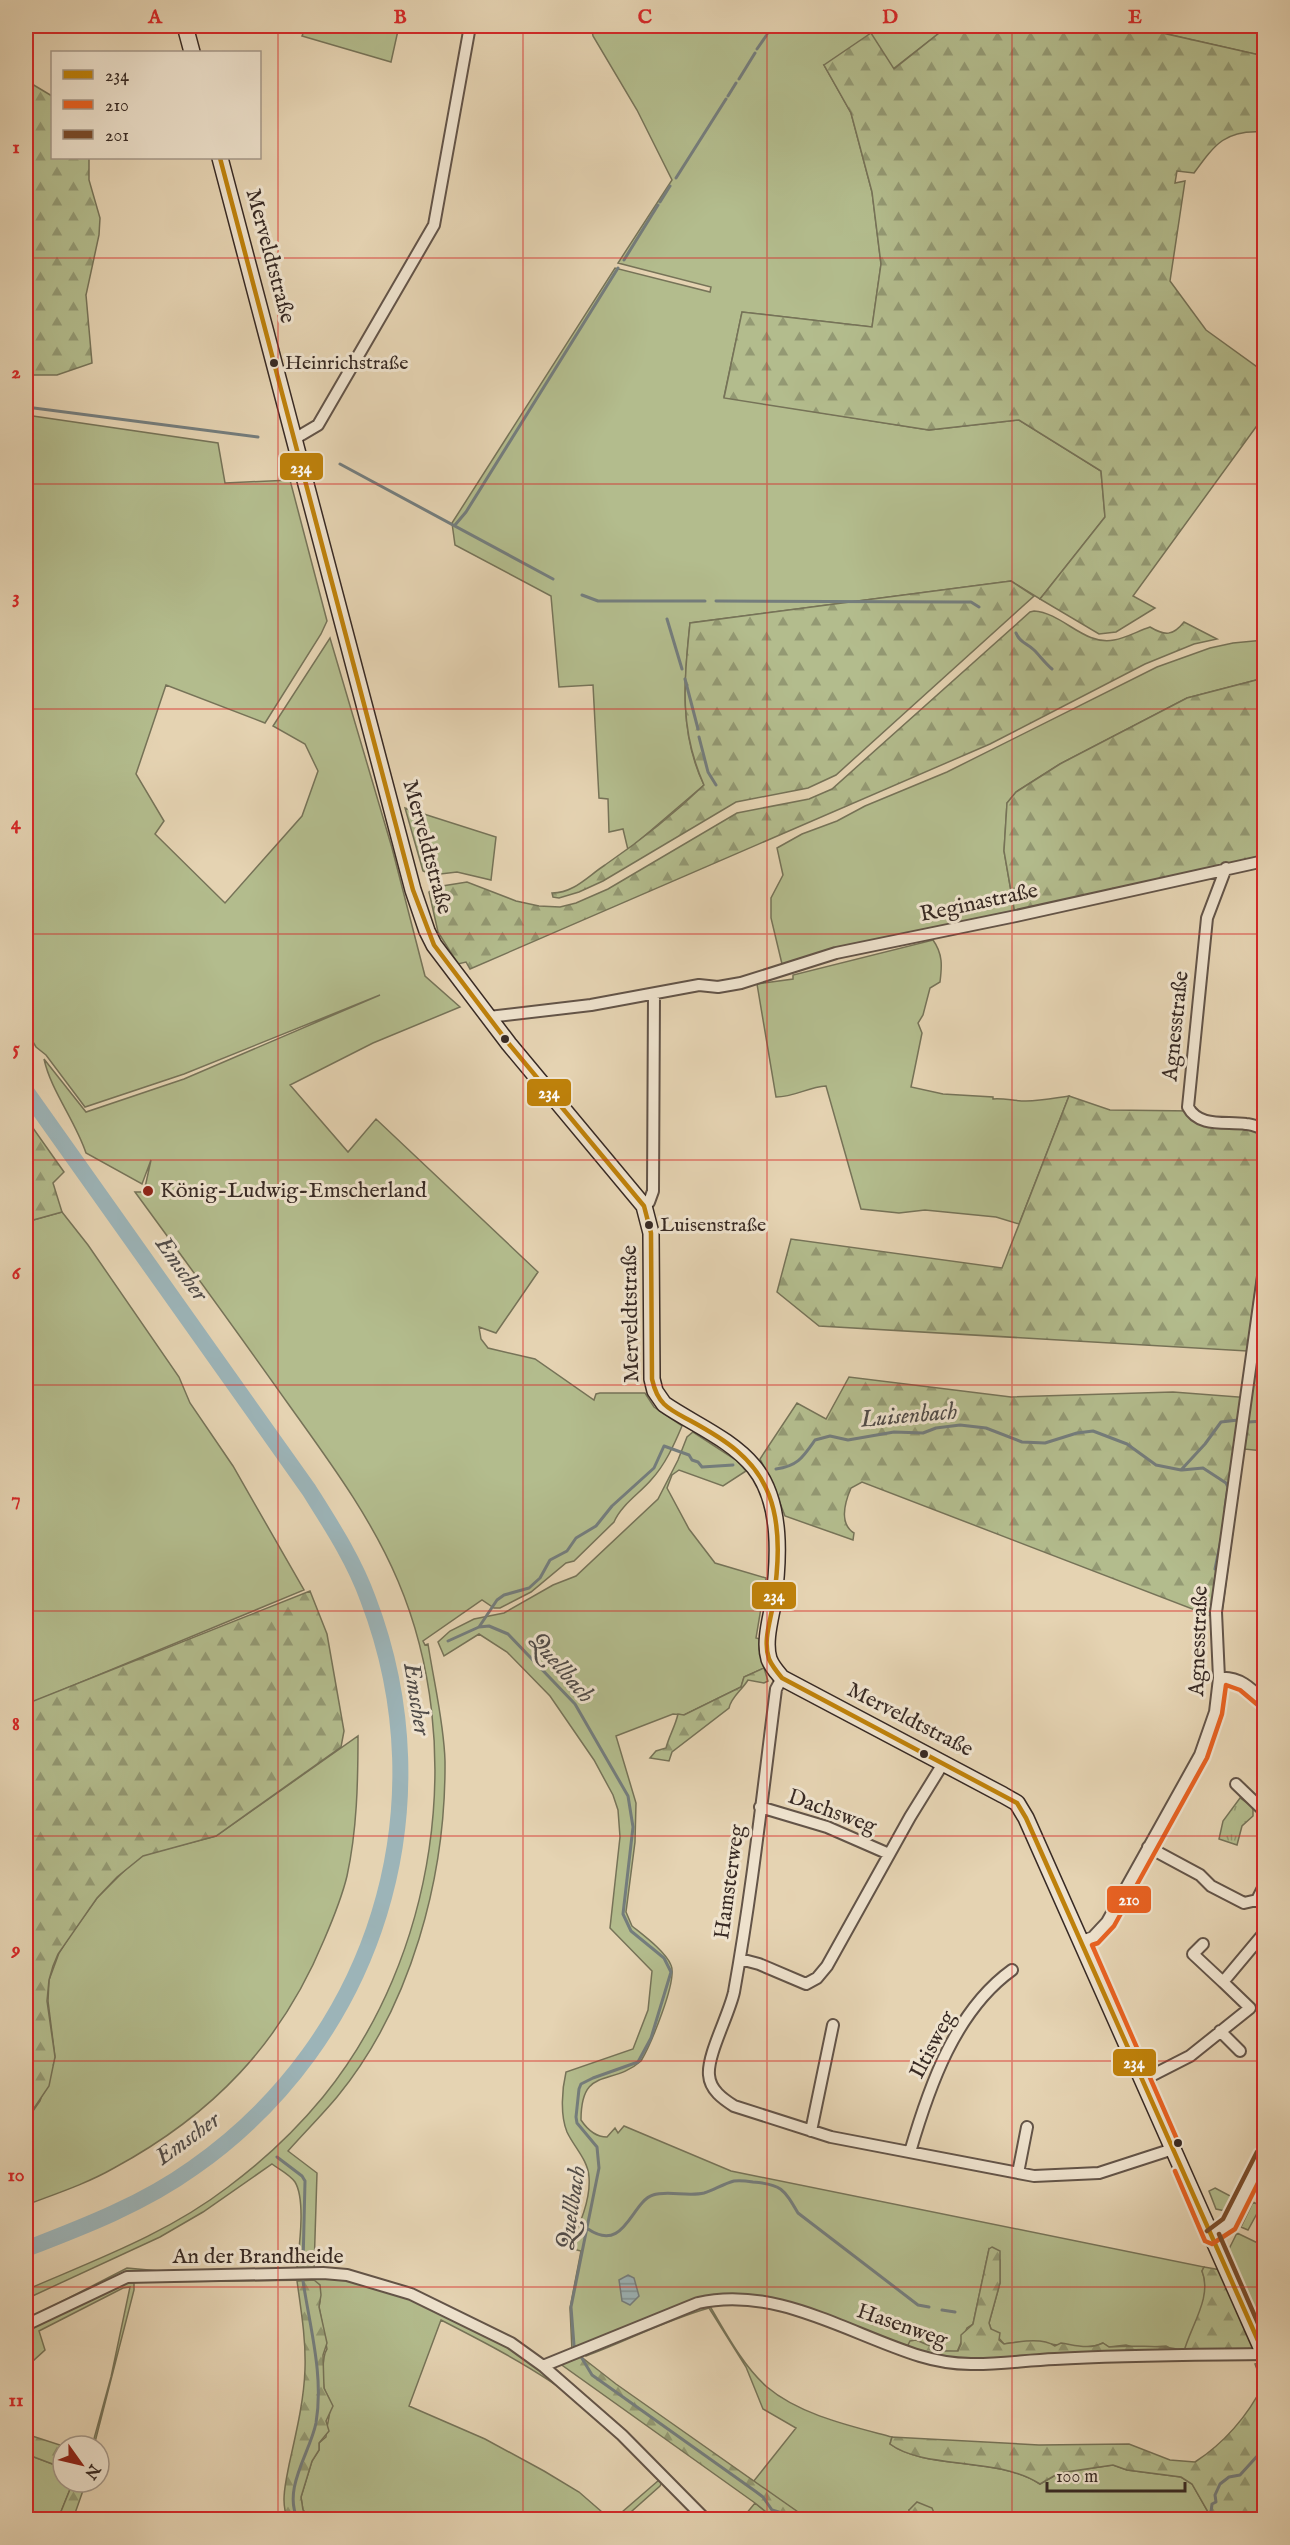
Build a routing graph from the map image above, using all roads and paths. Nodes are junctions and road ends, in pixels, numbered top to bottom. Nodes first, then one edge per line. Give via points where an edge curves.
1 (185, 26) edge
2 (470, 26) edge
3 (192, 51) edge
4 (220, 159) edge
5 (296, 438) junction
6 (1264, 861) edge
7 (1226, 868) junction
8 (654, 994) junction
9 (489, 1017) junction
10 (1264, 1129) edge
11 (644, 1206) junction
12 (1264, 1269) edge
13 (782, 1678) junction
14 (1219, 1678) junction
15 (1264, 1701) edge
16 (944, 1762) junction
17 (1236, 1784) dead end
18 (760, 1807) junction
19 (1264, 1811) edge
20 (1148, 1847) junction
21 (889, 1854) junction
22 (1264, 1886) edge
23 (1261, 1903) edge
24 (1264, 1933) edge
25 (1082, 1941) junction
26 (1203, 1944) dead end
27 (740, 1959) junction
28 (1012, 1970) dead end
29 (1223, 1982) junction
30 (833, 2025) dead end
31 (1220, 2031) junction
32 (1240, 2051) dead end
33 (1143, 2080) junction
34 (1027, 2127) dead end
35 (811, 2131) junction
36 (1173, 2149) junction
37 (910, 2152) junction
38 (1264, 2155) edge
39 (1018, 2173) junction
40 (1212, 2237) junction
41 (26, 2325) edge
42 (1264, 2354) edge
43 (543, 2366) junction
44 (706, 2520) edge

1 - 3 main road
2 - 5 street via 434,225 318,425
4 - 5 main road, Merveldtstraße
5 - 9 main road, Merveldtstraße via 418,904 434,945
6 - 7 street, Reginastraße
7 - 8 street, Reginastraße via 836,953 741,982
7 - 10 street, Agnesstraße via 1207,918 1188,1107 1191,1114 1203,1120
8 - 9 street, Reginastraße
8 - 11 street via 654,1191
9 - 11 main road, Merveldtstraße
11 - 13 main road, Merveldtstraße via 651,1233 652,1386 664,1404 742,1455 765,1486 773,1509 777,1562 768,1649 772,1665
12 - 14 street, Agnesstraße via 1216,1612
13 - 16 main road, Merveldtstraße
13 - 18 street, Hamsterweg via 776,1689
14 - 15 street via 1245,1683
14 - 20 street, Agnesstraße via 1215,1712 1200,1755
16 - 21 street
16 - 25 main road, Merveldtstraße via 1017,1803
17 - 19 street
18 - 21 street, Dachsweg via 827,1827
18 - 27 street, Hamsterweg
20 - 23 street via 1244,1903
20 - 25 street, Agnesstraße via 1107,1923 1093,1937
21 - 27 street via 817,1978 806,1984
22 - 23 street
24 - 29 street
25 - 33 main road, Merveldtstraße
26 - 29 street via 1193,1954
27 - 35 street, Hamsterweg via 730,2010 711,2061 709,2075 714,2089 734,2106
28 - 37 street, Iltisweg via 984,1996 948,2050 930,2088
29 - 31 street via 1250,2008
30 - 35 street
31 - 32 street
31 - 33 street via 1190,2056
33 - 36 main road, Merveldtstraße
34 - 39 street
35 - 37 street
36 - 39 street via 1099,2173
36 - 40 main road, Merveldtstraße
37 - 39 street
38 - 40 street via 1229,2224
40 - 42 main road, Merveldtstraße
41 - 43 street, An der Brandheide via 127,2277 323,2273 375,2282 411,2294 501,2337
42 - 43 street, Hasenweg via 960,2365 920,2356 852,2328 792,2310 750,2300 722,2299 698,2303
43 - 44 street, An der Brandheide via 622,2435

